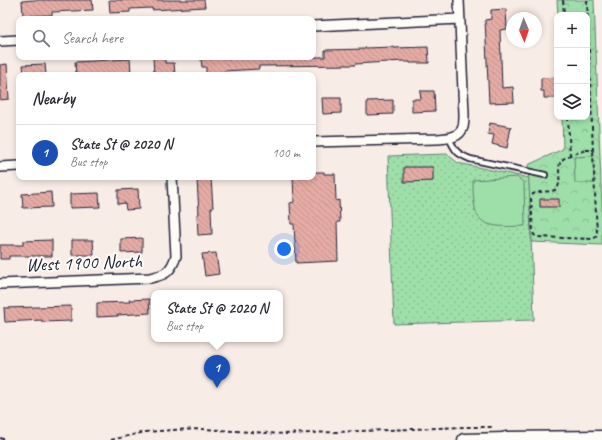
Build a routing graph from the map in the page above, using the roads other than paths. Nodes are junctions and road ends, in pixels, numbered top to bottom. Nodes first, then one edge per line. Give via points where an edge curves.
1 (459, 0) edge
2 (460, 19) junction
3 (316, 26) edge
4 (16, 40) edge
5 (0, 41) edge
6 (449, 138) junction
7 (316, 142) edge
8 (16, 166) edge
9 (0, 167) edge
10 (545, 175) dead end
11 (172, 180) edge
12 (0, 284) edge
13 (602, 438) edge
14 (508, 439) edge
15 (464, 440) edge

1 - 2 street
2 - 3 street
2 - 6 street via 463,127 458,134
4 - 5 street
6 - 7 street
6 - 10 lane via 460,155 470,159
8 - 9 street
11 - 12 street, West 1900 North via 176,256 168,272 150,278
13 - 14 highway
14 - 15 main road

